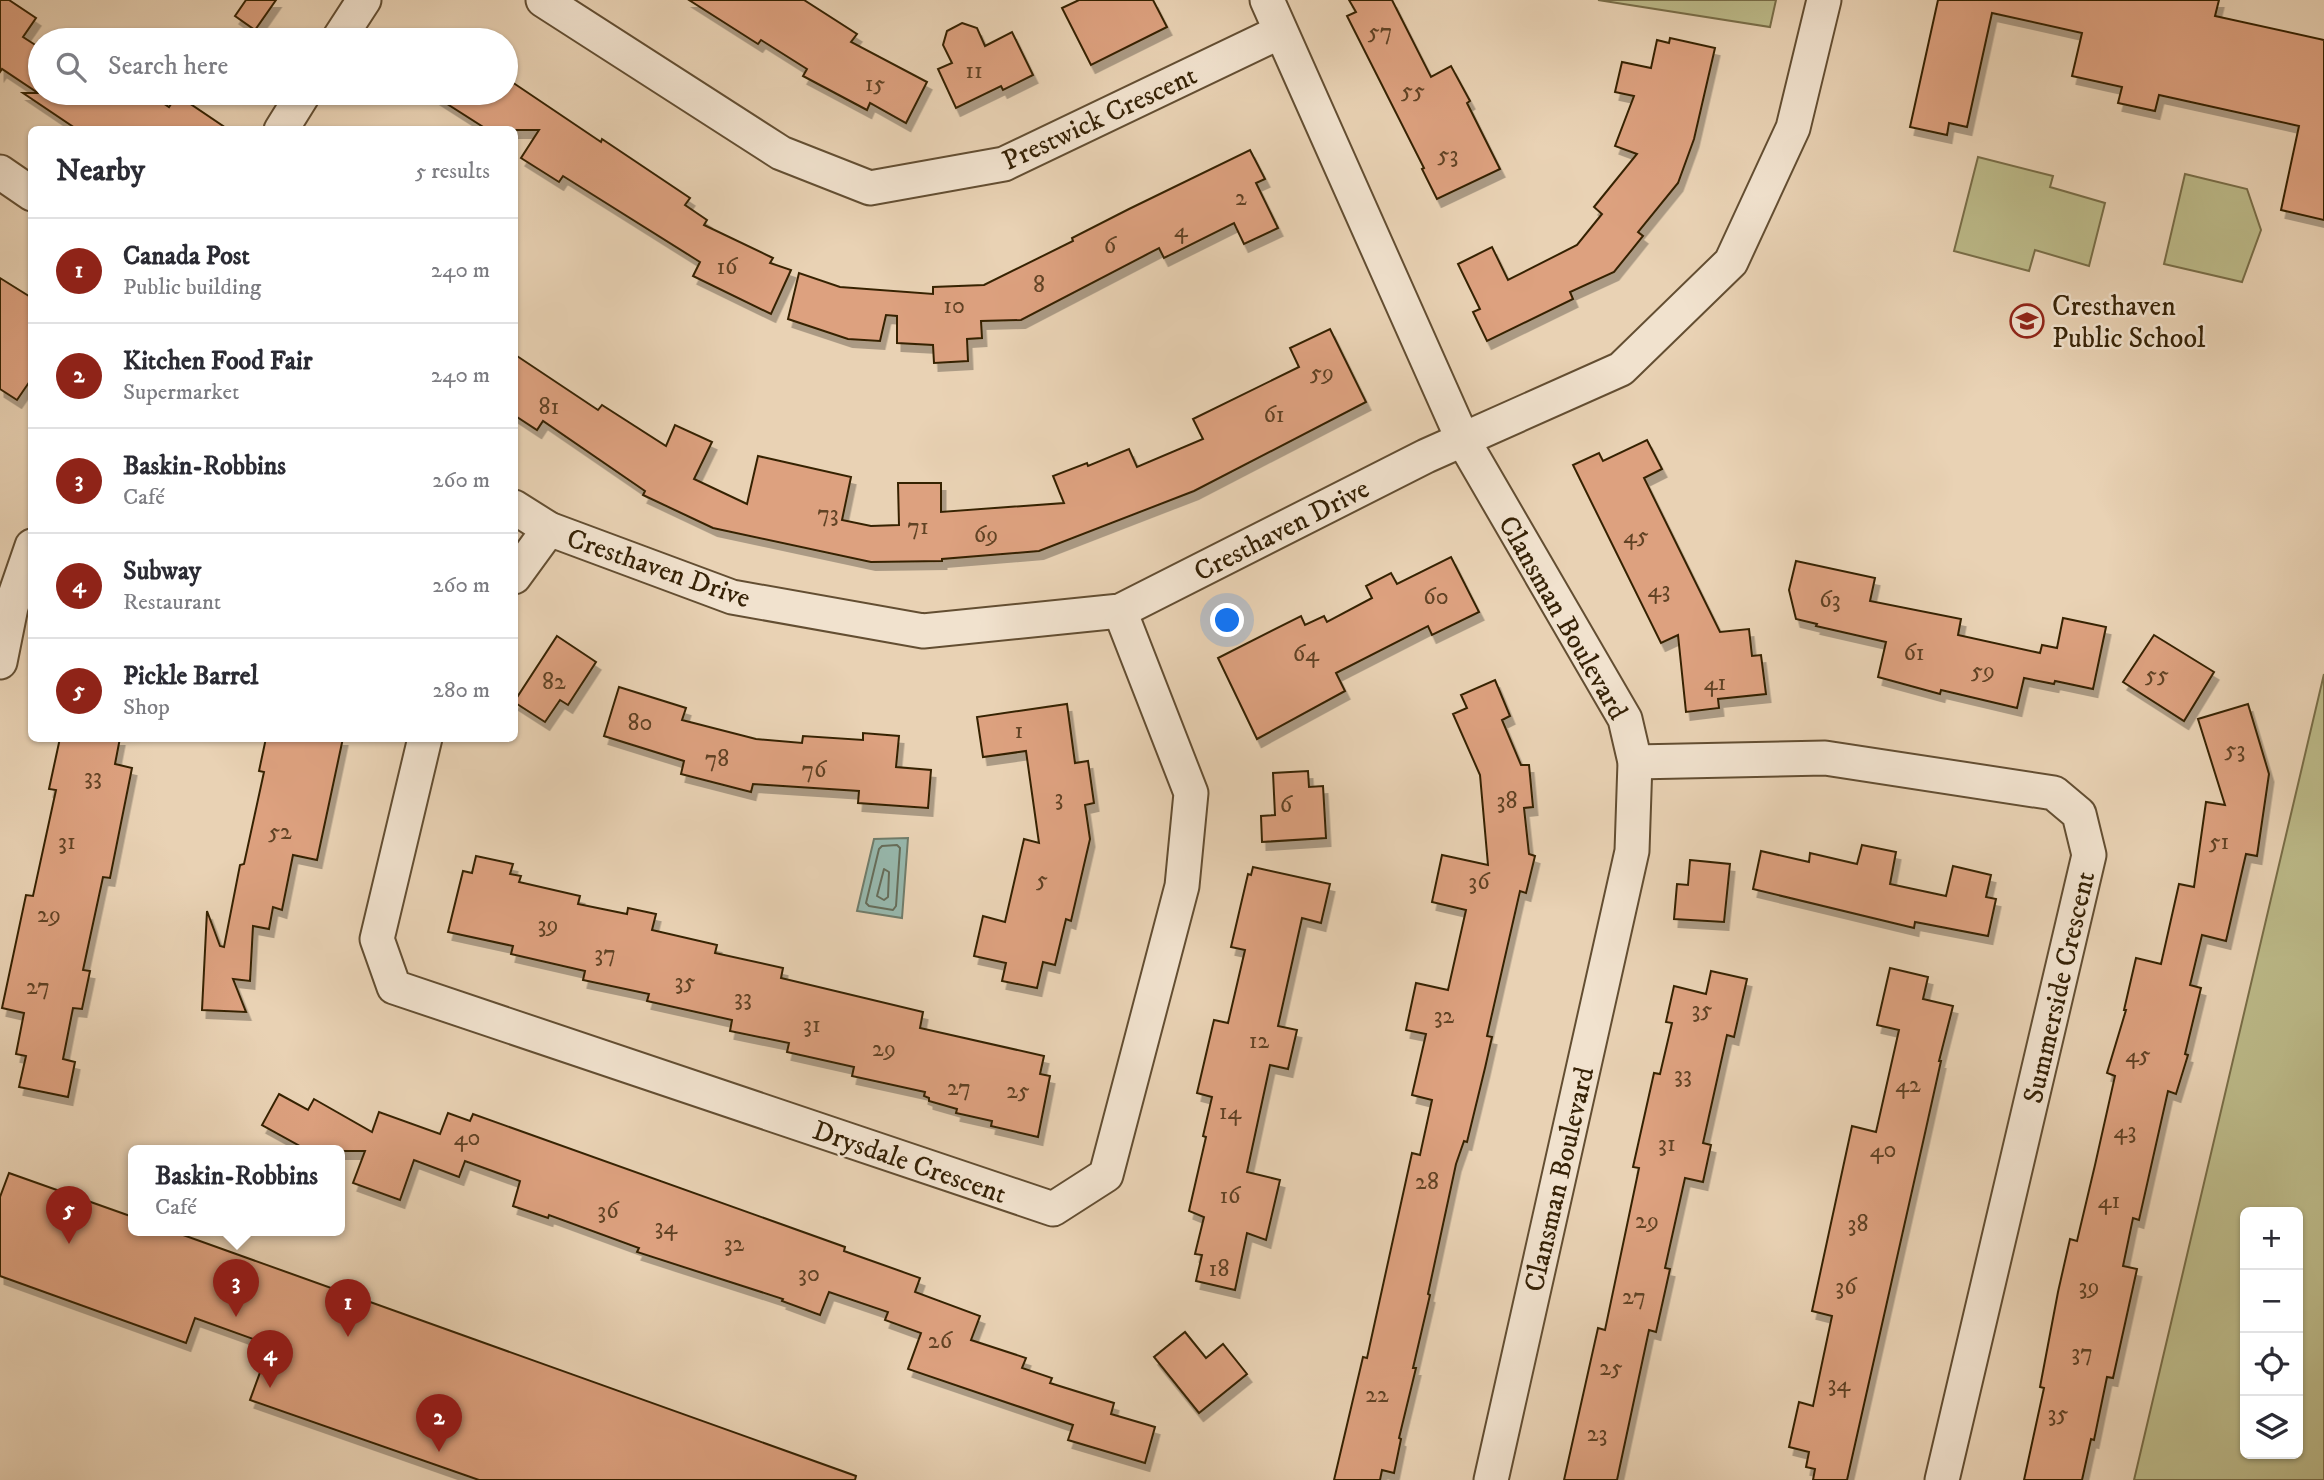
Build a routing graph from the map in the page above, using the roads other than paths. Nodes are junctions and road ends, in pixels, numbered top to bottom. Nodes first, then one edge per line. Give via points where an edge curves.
1 (363, 0) edge
2 (543, 0) edge
3 (1267, 0) edge
4 (1824, 0) edge
5 (346, 28) edge
6 (1280, 32) junction
7 (297, 105) edge
8 (283, 126) edge
9 (0, 172) edge
10 (28, 191) edge
11 (1463, 440) junction
12 (518, 510) edge
13 (549, 529) junction
14 (28, 558) edge
15 (518, 572) edge
16 (1120, 611) junction
17 (0, 662) edge
18 (424, 742) edge
19 (1634, 762) junction
20 (1491, 1480) edge
21 (1942, 1480) edge

1 - 5 street
2 - 6 street, Prestwick Crescent via 781,153 870,188 1004,164
3 - 6 street, Clansman Boulevard
4 - 11 street, Cresthaven Drive via 1793,128 1731,262 1620,369
6 - 11 street, Clansman Boulevard
7 - 8 street
9 - 10 street
11 - 16 street, Cresthaven Drive
11 - 19 street, Clansman Boulevard via 1625,719
12 - 13 street, Cresthaven Drive
13 - 15 street
13 - 16 street, Cresthaven Drive via 732,597 923,631
14 - 17 street via 11,607
16 - 18 street, Drysdale Crescent via 1191,793 1182,886 1106,1175 1053,1209 394,987 377,939
19 - 20 street, Clansman Boulevard via 1632,851
19 - 21 street, Summerside Crescent via 1825,758 2054,793 2078,814 2089,855

